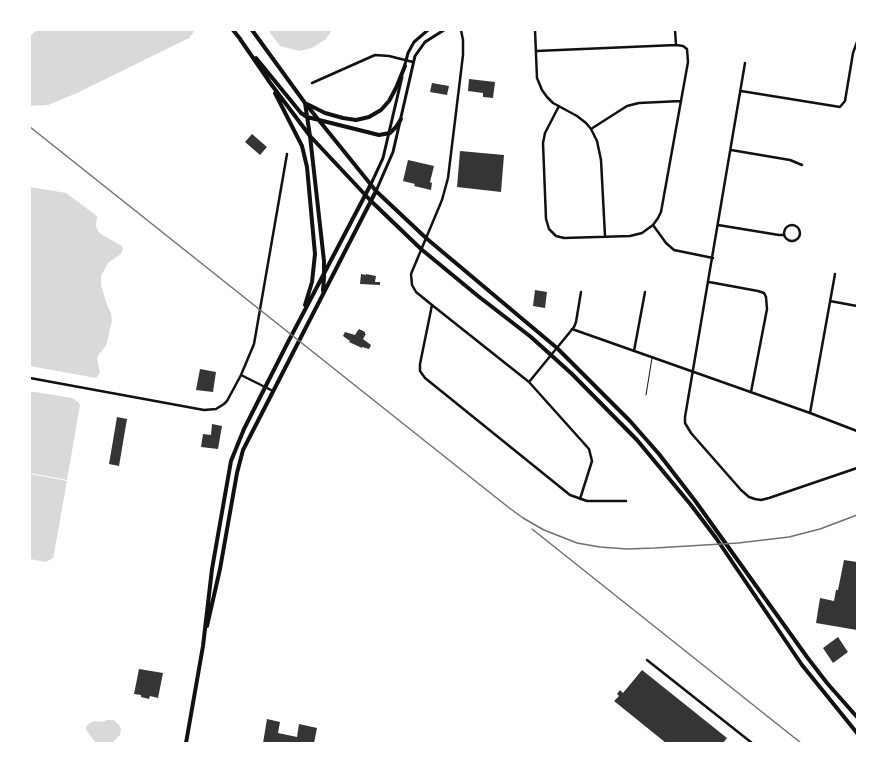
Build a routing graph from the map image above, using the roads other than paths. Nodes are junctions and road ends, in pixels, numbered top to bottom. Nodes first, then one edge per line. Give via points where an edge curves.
1 (233, 30) edge
2 (252, 30) edge
3 (428, 30) edge
4 (444, 30) edge
5 (461, 30) edge
6 (535, 30) edge
7 (675, 30) edge
8 (240, 38) junction
9 (857, 42) edge
10 (676, 45) junction
11 (536, 51) junction
12 (406, 60) junction
13 (413, 62) junction
14 (746, 63) dead end
15 (404, 66) junction
16 (268, 80) junction
17 (312, 83) dead end
18 (741, 91) junction
19 (681, 101) junction
20 (305, 103) junction
21 (559, 106) junction
22 (308, 117) junction
23 (401, 119) junction
24 (320, 120) junction
25 (591, 129) junction
26 (390, 132) junction
27 (310, 136) junction
28 (731, 150) junction
29 (288, 154) dead end
30 (802, 165) dead end
31 (371, 184) junction
32 (376, 191) junction
33 (365, 196) junction
34 (371, 202) junction
35 (652, 225) junction
36 (718, 225) junction
37 (784, 235) junction
38 (605, 236) junction
39 (426, 238) junction
40 (421, 248) junction
41 (713, 258) junction
42 (324, 273) junction
43 (834, 274) dead end
44 (709, 282) junction
45 (581, 292) dead end
46 (645, 292) dead end
47 (322, 298) junction
48 (830, 301) junction
49 (432, 305) junction
50 (857, 306) edge
51 (295, 329) junction
52 (572, 329) junction
53 (557, 348) junction
54 (634, 351) junction
55 (551, 355) junction
56 (652, 358) junction
57 (693, 372) junction
58 (241, 375) junction
59 (30, 378) edge
60 (529, 382) junction
61 (265, 387) junction
62 (273, 391) junction
63 (752, 392) junction
64 (646, 395) dead end
65 (810, 413) junction
66 (857, 432) edge
67 (857, 468) edge
68 (580, 499) junction
69 (626, 501) dead end
70 (202, 646) junction
71 (647, 660) dead end
72 (857, 717) edge
73 (857, 733) edge
74 (186, 743) edge
75 (752, 743) edge

1 - 8 main road
2 - 20 main road
3 - 12 street via 414,42
4 - 13 street via 425,42
5 - 39 street via 463,55 448,178
6 - 11 street
7 - 10 street
8 - 16 main road
8 - 22 main road via 301,113
9 - 18 street via 845,102 841,106
10 - 11 street
10 - 19 street via 686,47 688,56
11 - 21 street via 538,82 547,97
12 - 13 street
12 - 15 street
12 - 17 street via 375,55
13 - 23 street
14 - 18 street
15 - 20 main road via 389,101 381,110 369,117 356,120 343,118
15 - 26 street
16 - 27 main road
16 - 51 main road via 302,146 315,249 314,274
18 - 28 street
19 - 25 street via 627,106
19 - 35 street via 661,212
20 - 22 main road
20 - 24 main road
21 - 25 street via 581,119
21 - 38 street via 548,126 543,143 546,219 549,229 556,236 564,238
22 - 24 main road
22 - 27 main road
23 - 26 main road
23 - 32 street via 393,152
24 - 26 main road via 375,135
24 - 31 main road
25 - 38 street via 602,160
26 - 31 street via 384,158
27 - 33 main road
27 - 42 main road
28 - 30 street via 790,160
28 - 36 street
29 - 58 street via 254,344
31 - 32 main road
31 - 33 main road
32 - 34 main road
32 - 39 main road
33 - 34 main road
33 - 42 main road
34 - 40 main road
34 - 47 main road
35 - 38 street via 636,235
35 - 41 street via 674,250
36 - 37 street
36 - 41 street
37 - 37 street via 787,239 795,241 800,235 800,230 794,224 788,225 784,229
39 - 40 street
39 - 53 main road
40 - 49 street via 411,281 416,292
40 - 55 main road
41 - 44 street
42 - 47 main road
42 - 51 main road
43 - 48 street
44 - 57 street
44 - 63 street via 758,291 766,297 767,309
45 - 52 street via 576,322
46 - 54 street
47 - 62 main road
48 - 50 street
48 - 65 street
49 - 60 street
49 - 68 street via 420,364 420,370 425,378 566,492
51 - 61 main road
52 - 53 street
52 - 54 street
53 - 55 street
53 - 72 main road via 659,454 807,657
54 - 56 street
55 - 60 street
55 - 73 main road via 638,440 716,538 802,665
56 - 57 street
56 - 64 lane
57 - 63 street
57 - 67 street via 685,417 688,428 749,497 766,499
58 - 59 street via 227,400 220,407 210,410
58 - 61 street
60 - 68 street via 591,453 591,466
61 - 62 street
61 - 70 main road via 231,461 212,569
62 - 70 main road via 239,462 220,569
63 - 65 street
65 - 66 street
68 - 69 street
70 - 74 main road
71 - 75 street

